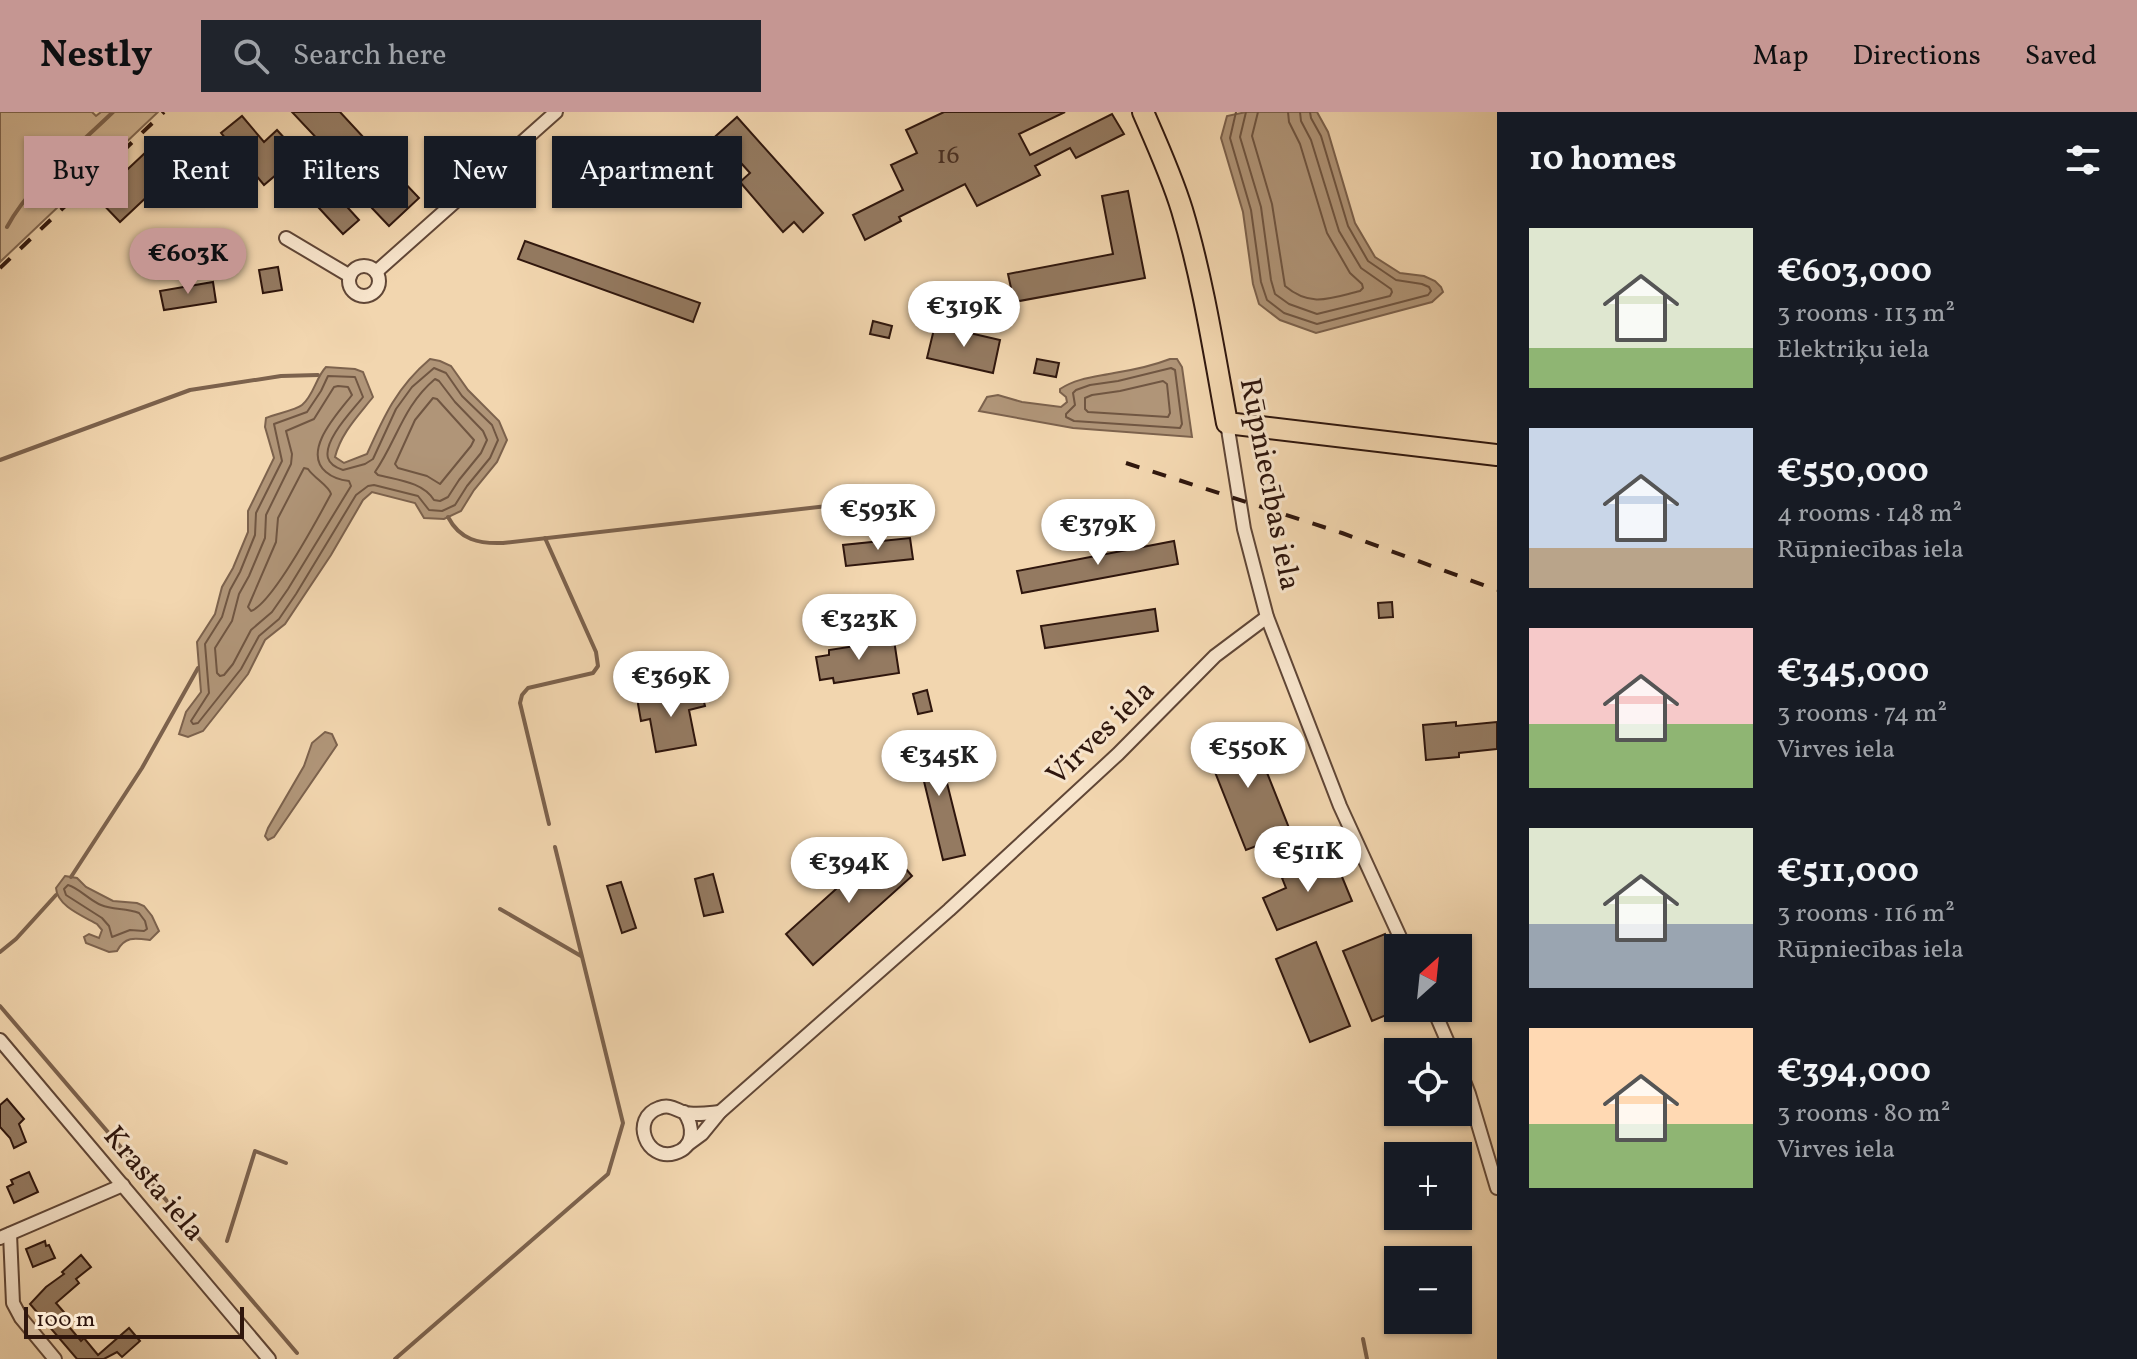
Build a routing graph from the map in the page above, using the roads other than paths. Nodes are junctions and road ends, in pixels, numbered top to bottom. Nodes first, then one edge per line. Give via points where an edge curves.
1 (556, 112) edge
2 (1143, 112) edge
3 (286, 238) dead end
4 (376, 272) junction
5 (350, 276) junction
6 (1227, 423) junction
7 (1497, 455) edge
8 (1267, 617) junction
9 (1399, 934) edge
10 (0, 1040) edge
11 (1472, 1104) edge
12 (684, 1112) junction
13 (720, 1112) junction
14 (687, 1145) junction
15 (123, 1185) junction
16 (1497, 1188) edge
17 (5, 1236) edge
18 (55, 1359) edge
19 (269, 1359) edge

1 - 4 street
2 - 6 main road, Rūpniecības iela via 1182,210
3 - 5 street
4 - 5 street via 362,266
4 - 5 street via 375,292 365,296 349,286
6 - 7 main road
6 - 8 street, Rūpniecības iela via 1244,529
8 - 9 street, Rūpniecības iela via 1340,806
8 - 13 street, Virves iela via 1215,656 949,910
10 - 15 street, Krasta iela
11 - 16 street
12 - 13 street
12 - 14 street via 692,1128
12 - 14 street via 658,1108 646,1120 644,1137 663,1154
13 - 14 street, Virves iela
15 - 17 street
15 - 19 street, Krasta iela
17 - 18 street via 13,1303

